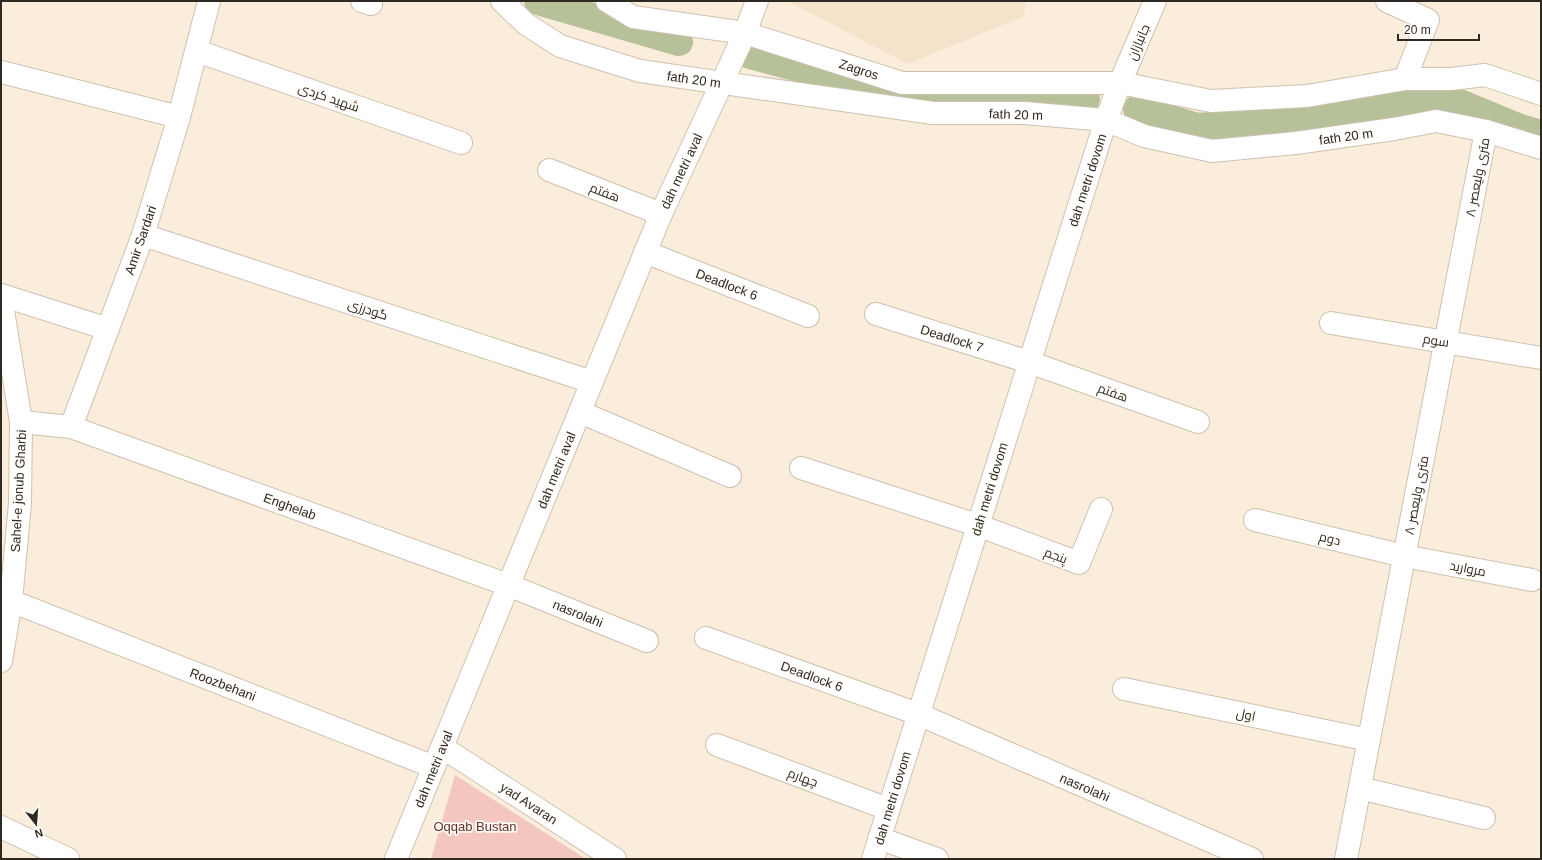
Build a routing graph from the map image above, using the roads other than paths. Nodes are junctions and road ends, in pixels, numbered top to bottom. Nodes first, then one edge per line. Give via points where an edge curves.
1 (209, 1) edge
2 (502, 1) edge
3 (607, 1) edge
4 (757, 1) edge
5 (1155, 1) edge
6 (1387, 1) edge
7 (745, 33) junction
8 (196, 51) junction
9 (1, 72) edge
10 (1405, 79) junction
11 (722, 83) junction
12 (1120, 83) junction
13 (1541, 94) edge
14 (179, 118) junction
15 (1106, 120) junction
16 (1486, 131) junction
17 (461, 144) dead end
18 (1541, 148) edge
19 (549, 170) dead end
20 (661, 214) junction
21 (144, 235) junction
22 (645, 252) junction
23 (1, 295) edge
24 (1, 298) edge
25 (876, 314) dead end
26 (808, 316) dead end
27 (1331, 323) dead end
28 (108, 329) junction
29 (1445, 342) junction
30 (1541, 358) edge
31 (1029, 362) junction
32 (592, 382) junction
33 (580, 412) junction
34 (22, 422) junction
35 (1198, 422) dead end
36 (71, 427) junction
37 (801, 468) dead end
38 (730, 476) dead end
39 (1101, 509) dead end
40 (1255, 520) dead end
41 (977, 525) junction
42 (1404, 556) junction
43 (1532, 580) dead end
44 (508, 585) junction
45 (11, 601) junction
46 (706, 638) dead end
47 (647, 641) dead end
48 (1, 661) edge
49 (1124, 688) dead end
50 (918, 714) junction
51 (1369, 740) junction
52 (717, 745) dead end
53 (442, 748) junction
54 (434, 767) junction
55 (1360, 788) junction
56 (888, 809) junction
57 (1484, 818) dead end
58 (1, 827) edge
59 (879, 838) junction
60 (68, 859) edge
61 (396, 859) edge
62 (615, 859) edge
63 (873, 859) edge
64 (936, 859) edge
65 (1252, 859) edge
66 (1346, 859) edge

1 - 8 street, Amir Sardari
2 - 11 street, fath 20 m via 526,24 560,46 640,71
3 - 7 street, Zagros via 633,17
4 - 7 street, dah metri aval
5 - 12 street, جانبازان
6 - 10 street via 1428,20
7 - 11 street, dah metri aval
7 - 12 street, Zagros via 902,83
8 - 14 street, Amir Sardari
8 - 17 street, شهید کردی
9 - 14 street
10 - 12 street via 1307,96 1211,101
10 - 13 street via 1451,79 1485,75
11 - 15 street, fath 20 m via 933,114 1024,113
11 - 20 street, dah metri aval
12 - 15 street, جانبازان
14 - 21 street, Amir Sardari
15 - 16 street, fath 20 m via 1144,136 1212,151 1296,144 1436,121
15 - 31 street, dah metri dovom
16 - 18 street, fath 20 m
16 - 29 street, ۸ متری ولیعصر
19 - 20 street, هفتم
20 - 22 street, dah metri aval
21 - 28 street, Amir Sardari
21 - 32 street, گودرزی
22 - 26 street, Deadlock 6
22 - 32 street, dah metri aval
23 - 28 street
24 - 34 street, Sahel-e jonub Gharbi
25 - 31 street, Deadlock 7
27 - 29 street, سوم
28 - 36 street, Amir Sardari
29 - 30 street, سوم
29 - 42 street, ۸ متری ولیعصر
31 - 35 street, هفتم
31 - 41 street, dah metri dovom
32 - 33 street, dah metri aval
33 - 38 street
33 - 44 street, dah metri aval
34 - 36 street
34 - 45 street, Sahel-e jonub Gharbi via 20,503
36 - 44 street, Enghelab
37 - 41 street
39 - 41 street, پنجم via 1079,564
40 - 42 street, دوم
41 - 50 street, dah metri dovom
42 - 43 street, مروارید
42 - 51 street, ۸ متری ولیعصر
44 - 47 street, nasrolahi
44 - 53 street, dah metri aval
45 - 48 street, Sahel-e jonub Gharbi
45 - 54 street, Roozbehani
46 - 50 street, Deadlock 6
49 - 51 street, اول
50 - 56 street, dah metri dovom
50 - 65 street, nasrolahi
51 - 55 street, ۸ متری ولیعصر
52 - 56 street, چهارم
53 - 54 street, dah metri aval
53 - 62 street, yad Avaran
54 - 61 street, dah metri aval
55 - 57 street
55 - 66 street, ۸ متری ولیعصر
56 - 59 street, dah metri dovom
58 - 60 street
59 - 63 street, dah metri dovom
59 - 64 street

